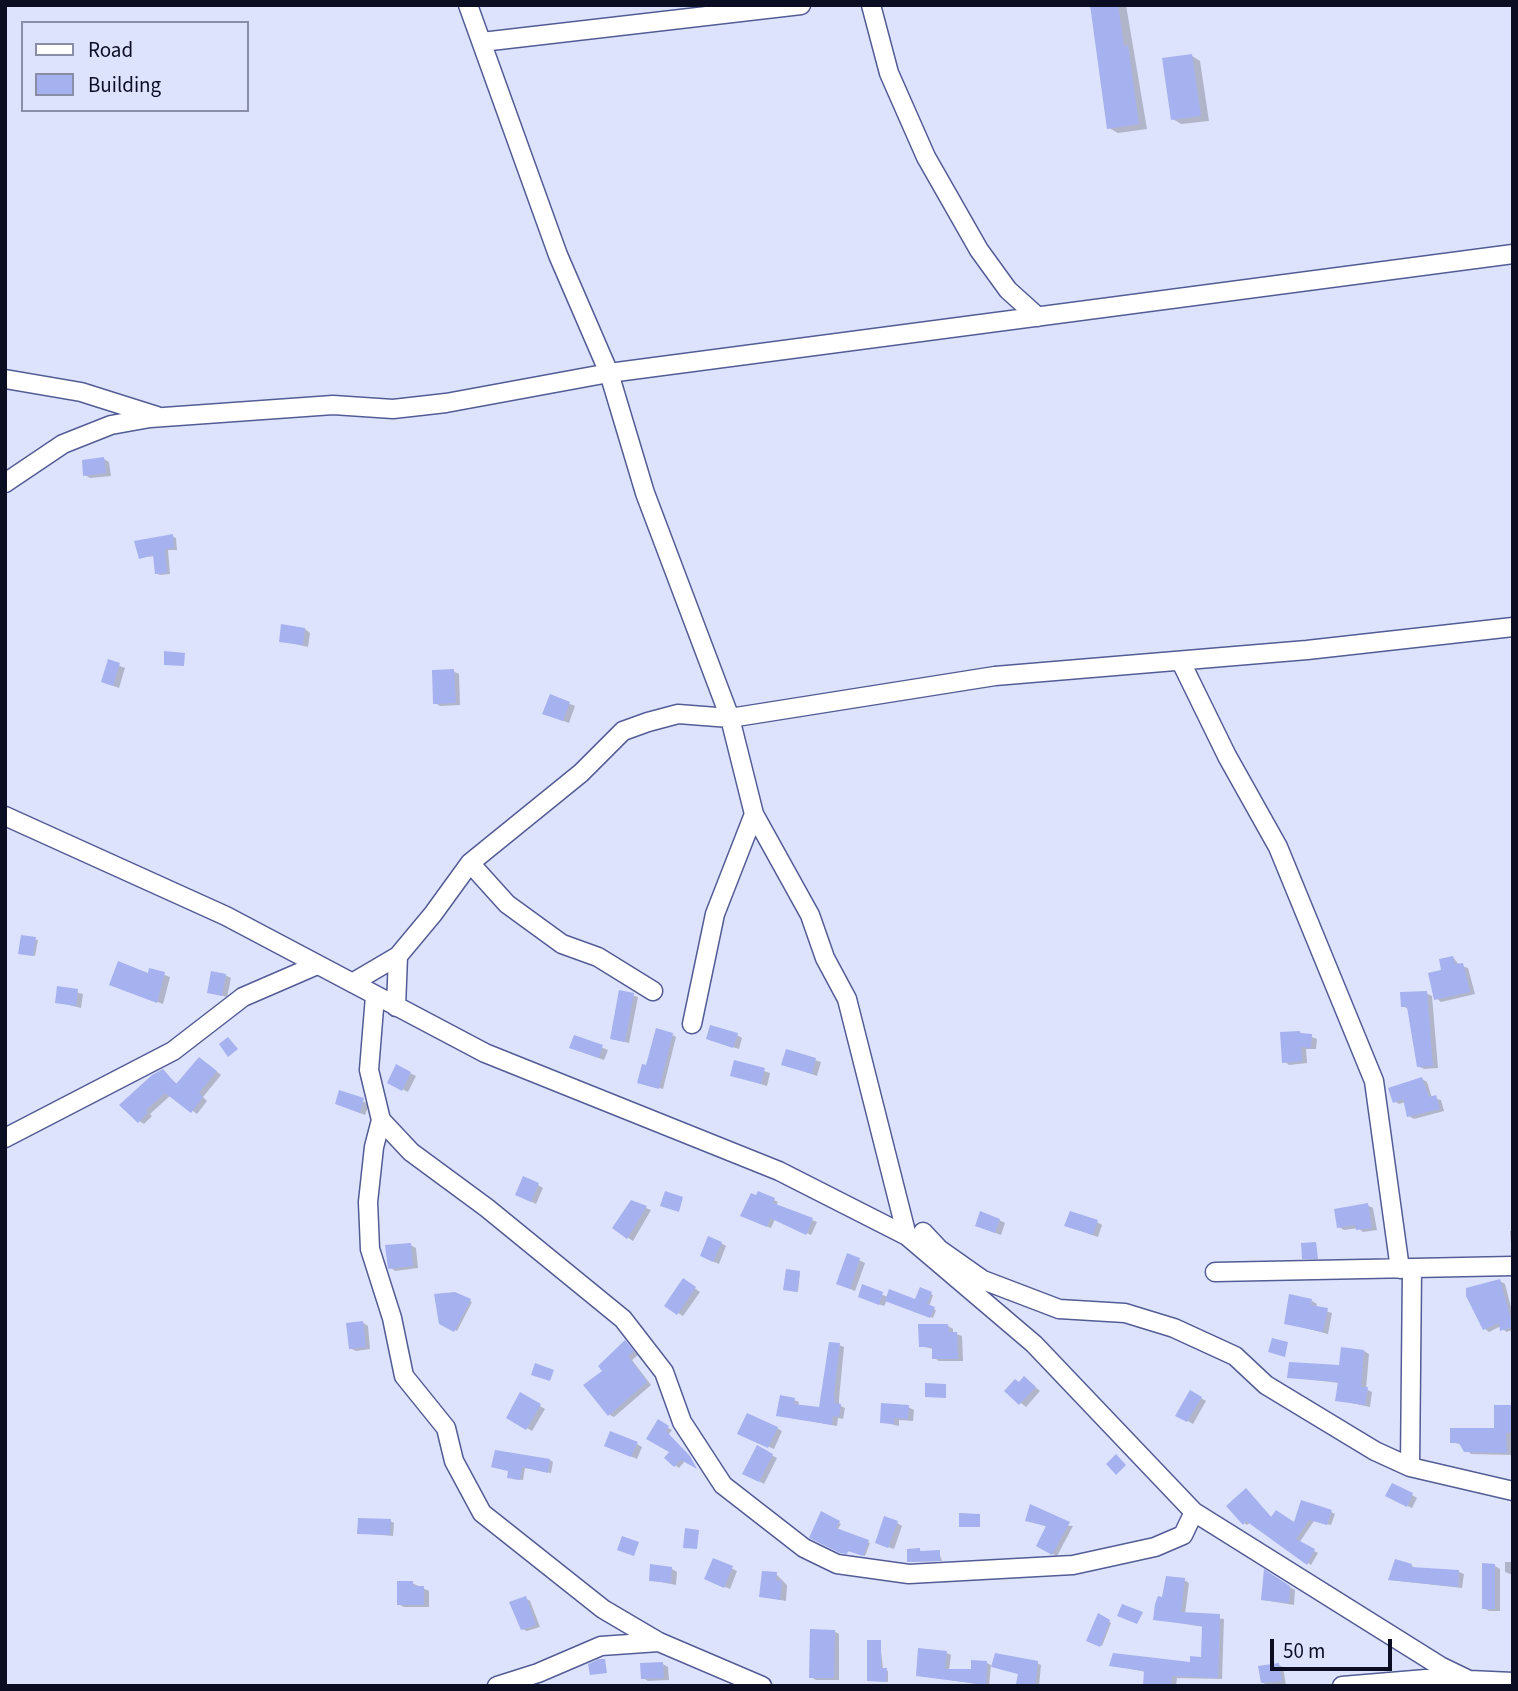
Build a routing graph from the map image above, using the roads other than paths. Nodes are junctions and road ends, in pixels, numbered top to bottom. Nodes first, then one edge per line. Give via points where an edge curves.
1 (468, 5) edge
2 (801, 5) edge
3 (871, 5) edge
4 (482, 42) junction
5 (1513, 254) edge
6 (1038, 317) junction
7 (609, 373) junction
8 (5, 379) edge
9 (167, 419) junction
10 (5, 483) edge
11 (1513, 627) edge
12 (1181, 662) junction
13 (730, 718) junction
14 (754, 814) junction
15 (5, 816) edge
16 (470, 863) junction
17 (398, 956) junction
18 (317, 965) junction
19 (352, 983) junction
20 (653, 991) dead end
21 (375, 996) junction
22 (396, 1007) junction
23 (692, 1024) dead end
24 (381, 1120) junction
25 (5, 1138) edge
26 (915, 1234) junction
27 (1513, 1266) edge
28 (1406, 1269) junction
29 (1215, 1272) dead end
30 (1410, 1467) junction
31 (1513, 1491) edge
32 (1194, 1513) junction
33 (659, 1642) junction
34 (1469, 1680) junction
35 (1513, 1682) edge
36 (497, 1686) edge
37 (762, 1686) edge
38 (1342, 1686) edge

1 - 4 street
2 - 4 street
3 - 6 street via 889,73 926,157 979,250 1008,290
4 - 7 street via 558,255
5 - 6 street
6 - 7 street
7 - 9 street via 393,409 333,405
7 - 13 street via 645,493
8 - 9 street via 82,392
9 - 10 street via 111,425 63,443
11 - 12 street
12 - 13 street via 995,676
12 - 28 street via 1278,847 1374,1081
13 - 14 street
13 - 16 street via 678,714 623,731 581,773
14 - 23 street via 715,914
14 - 26 street via 810,915 825,958 847,999
15 - 18 street via 226,916
16 - 17 street
16 - 20 street via 507,904 562,944 598,957
17 - 19 street
17 - 22 street
18 - 19 street
18 - 25 street via 243,997 173,1051
19 - 21 street
21 - 22 street
21 - 24 street via 369,1070
22 - 26 street via 485,1053 779,1171
24 - 32 street via 411,1152 623,1319 664,1372 682,1422 723,1485 804,1548 837,1564 909,1574 1073,1564 1155,1547 1183,1535
24 - 33 street via 368,1202 370,1249 404,1376 446,1428 454,1461 482,1513 603,1609
26 - 30 street via 983,1280 1059,1309 1125,1313 1174,1328 1235,1356 1266,1385
26 - 32 street via 1034,1344
27 - 28 street
28 - 29 street
28 - 30 street
30 - 31 street
32 - 34 street
33 - 36 street via 601,1646
33 - 37 street
34 - 35 street
34 - 38 street

